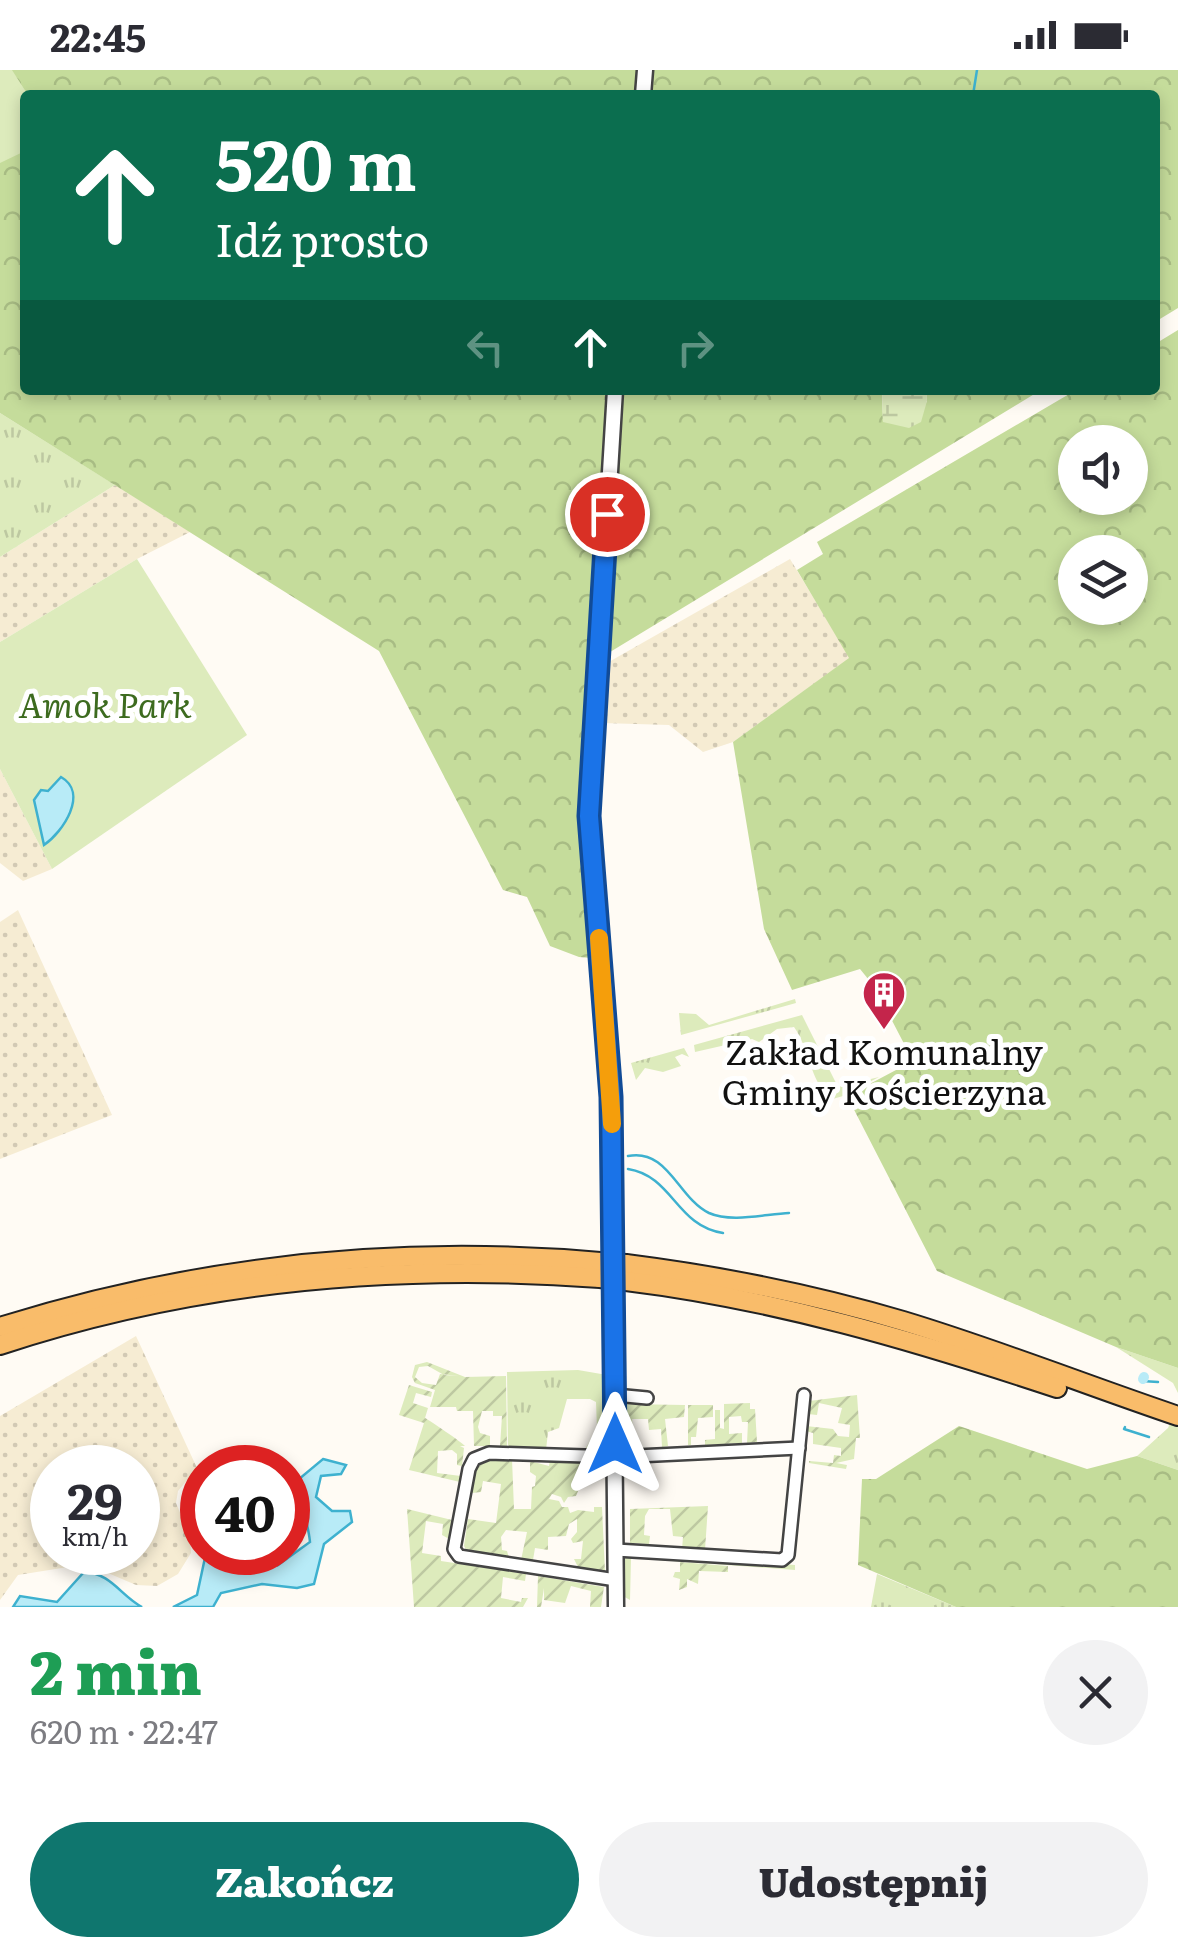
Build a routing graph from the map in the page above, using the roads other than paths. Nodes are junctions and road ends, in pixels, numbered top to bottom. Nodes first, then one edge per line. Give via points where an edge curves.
1 (615, 395) edge
2 (600, 1270) junction
3 (626, 1273) junction
4 (0, 1327) edge
5 (0, 1345) edge
6 (615, 1395) junction
7 (804, 1395) dead end
8 (647, 1398) dead end
9 (1154, 1408) junction
10 (1178, 1408) edge
11 (1178, 1416) edge
12 (1178, 1427) edge
13 (799, 1448) junction
14 (616, 1457) junction
15 (616, 1550) junction
16 (616, 1580) junction
17 (616, 1607) edge

1 - 6 street via 589,816 611,1097
2 - 3 main road, bridge
2 - 4 main road via 444,1256 310,1262 155,1286
2 - 5 main road via 289,1282 142,1306
3 - 9 main road via 756,1284 857,1308
3 - 12 main road via 864,1328
6 - 8 street
6 - 14 street
7 - 13 street
9 - 10 main road
9 - 11 main road
13 - 14 street
13 - 15 street via 788,1554 782,1560
14 - 15 street
14 - 16 street via 489,1453 474,1459 454,1549 459,1556
15 - 16 street
16 - 17 street

